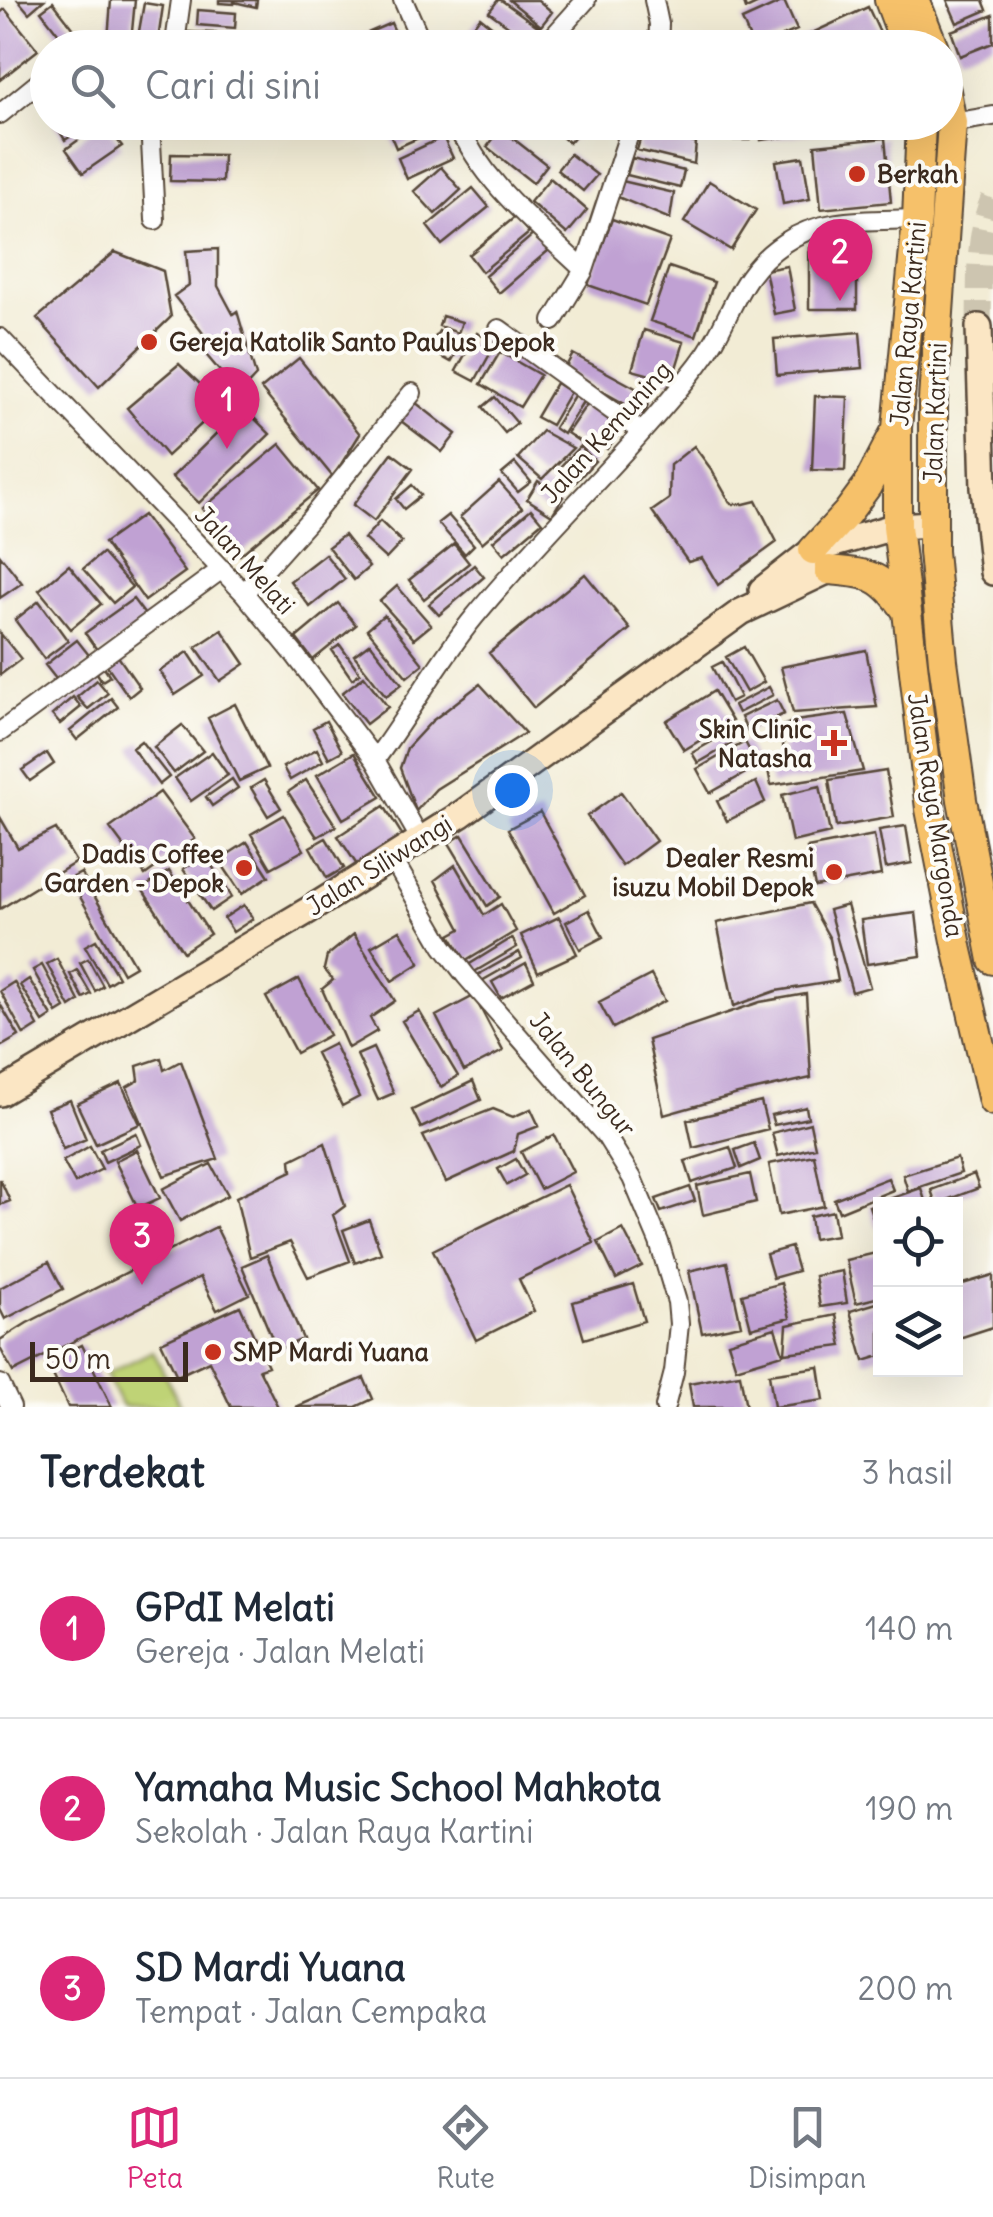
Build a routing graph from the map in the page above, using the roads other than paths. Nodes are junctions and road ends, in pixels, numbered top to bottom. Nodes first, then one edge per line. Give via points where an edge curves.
1 (181, 0) edge
2 (403, 0) edge
3 (586, 0) edge
4 (654, 0) edge
5 (889, 0) edge
6 (915, 0) edge
7 (177, 30) edge
8 (416, 30) edge
9 (559, 30) edge
10 (659, 30) edge
11 (900, 30) edge
12 (927, 30) edge
13 (30, 90) edge
14 (0, 114) edge
15 (993, 116) edge
16 (963, 121) edge
17 (151, 140) edge
18 (466, 140) edge
19 (628, 140) edge
20 (919, 140) edge
21 (951, 140) edge
22 (917, 219) junction
23 (155, 220) dead end
24 (584, 270) junction
25 (553, 322) dead end
26 (979, 327) tunnel mouth
27 (498, 328) dead end
28 (0, 338) edge
29 (412, 393) dead end
30 (898, 428) junction
31 (642, 432) junction
32 (932, 524) junction
33 (897, 526) junction
34 (821, 560) junction
35 (222, 569) junction
36 (993, 572) edge
37 (244, 593) junction
38 (906, 611) junction
39 (0, 732) edge
40 (375, 760) junction
41 (421, 840) junction
42 (392, 858) junction
43 (993, 960) edge
44 (2, 1088) edge
45 (993, 1102) edge
46 (0, 1384) edge
47 (11, 1407) edge
48 (665, 1407) edge

1 - 7 street
2 - 8 street
3 - 9 street
4 - 10 street
5 - 11 main road
6 - 12 main road
13 - 14 street
15 - 16 street
17 - 23 street
18 - 24 street via 498,188
19 - 24 street
20 - 22 main road, Jalan Raya Kartini
21 - 32 main road, Jalan Kartini
22 - 30 main road, Jalan Raya Kartini
22 - 31 street, Jalan Kemuning via 815,227 769,254 746,278 710,350
24 - 25 street
26 - 36 main road
27 - 31 street
28 - 35 street, Jalan Melati via 145,497
29 - 37 street
30 - 33 main road, Jalan Raya Kartini
30 - 34 main road
31 - 40 street, Jalan Kemuning via 473,618
32 - 33 main road, Jalan Siliwangi
32 - 43 main road, Jalan Raya Margonda via 962,800
33 - 34 main road, Jalan Siliwangi
33 - 38 main road, Jalan Raya Margonda
34 - 38 main road via 885,584
34 - 41 main road, Jalan Siliwangi via 765,587 742,612
35 - 37 street, Jalan Melati
35 - 39 street
37 - 40 street, Jalan Melati
38 - 45 main road, Jalan Raya Margonda via 930,809
40 - 41 street, Jalan Melati
41 - 42 main road, Jalan Siliwangi
42 - 44 main road, Jalan Siliwangi
42 - 48 street, Jalan Bungur via 443,946 606,1136 632,1178 677,1302
46 - 47 street

